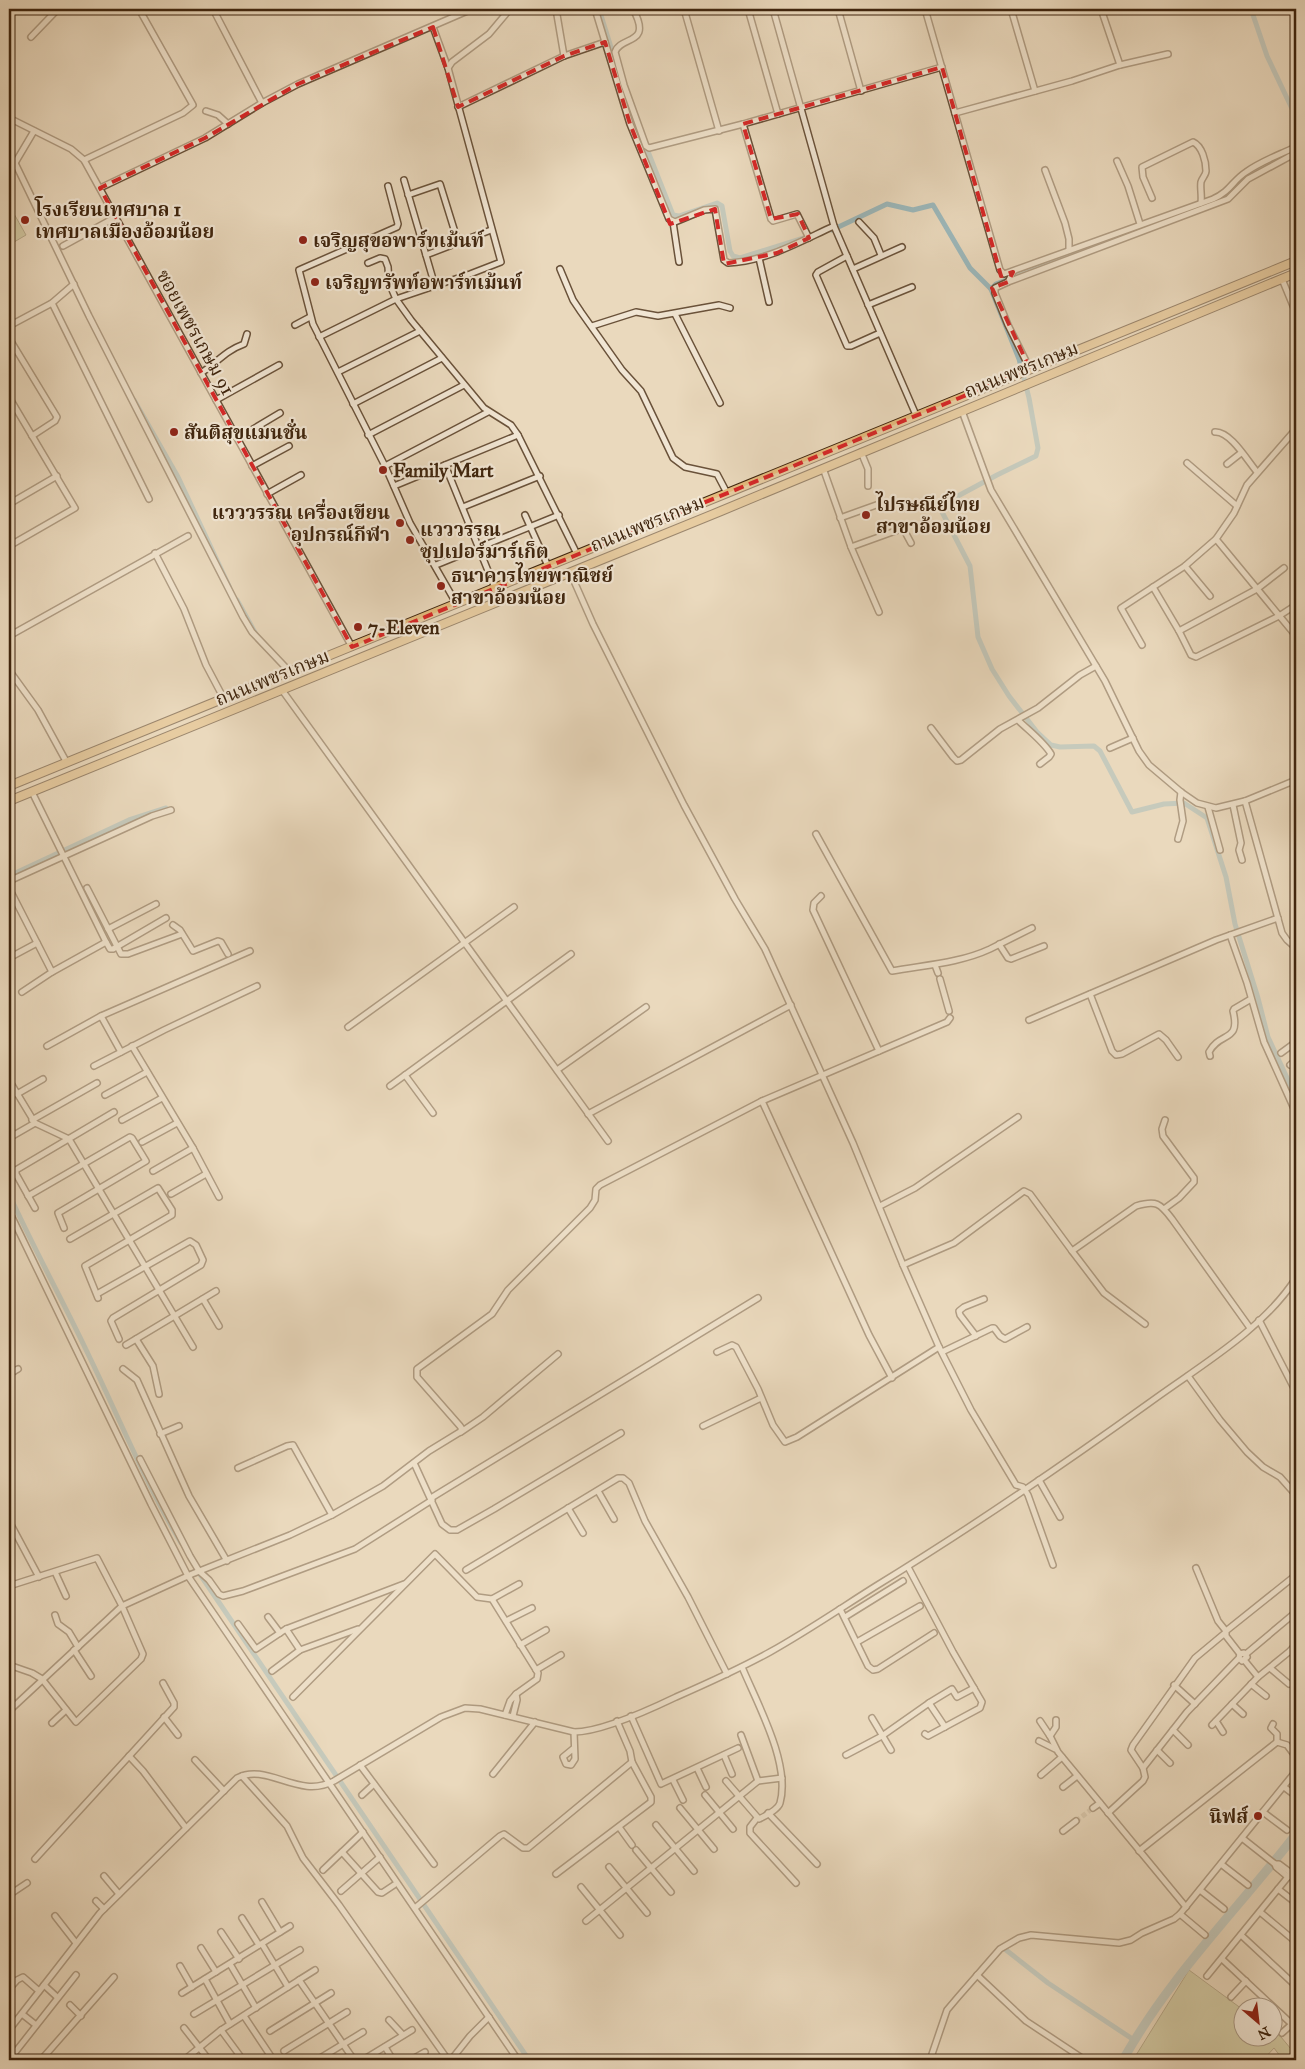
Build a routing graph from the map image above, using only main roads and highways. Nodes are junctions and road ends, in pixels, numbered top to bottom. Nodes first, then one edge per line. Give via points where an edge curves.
1 (1296, 261) edge
2 (1296, 273) edge
3 (9, 786) edge
4 (9, 801) edge

1 - 3 main road, ถนนเพชรเกษม
2 - 4 main road, ถนนเพชรเกษม

